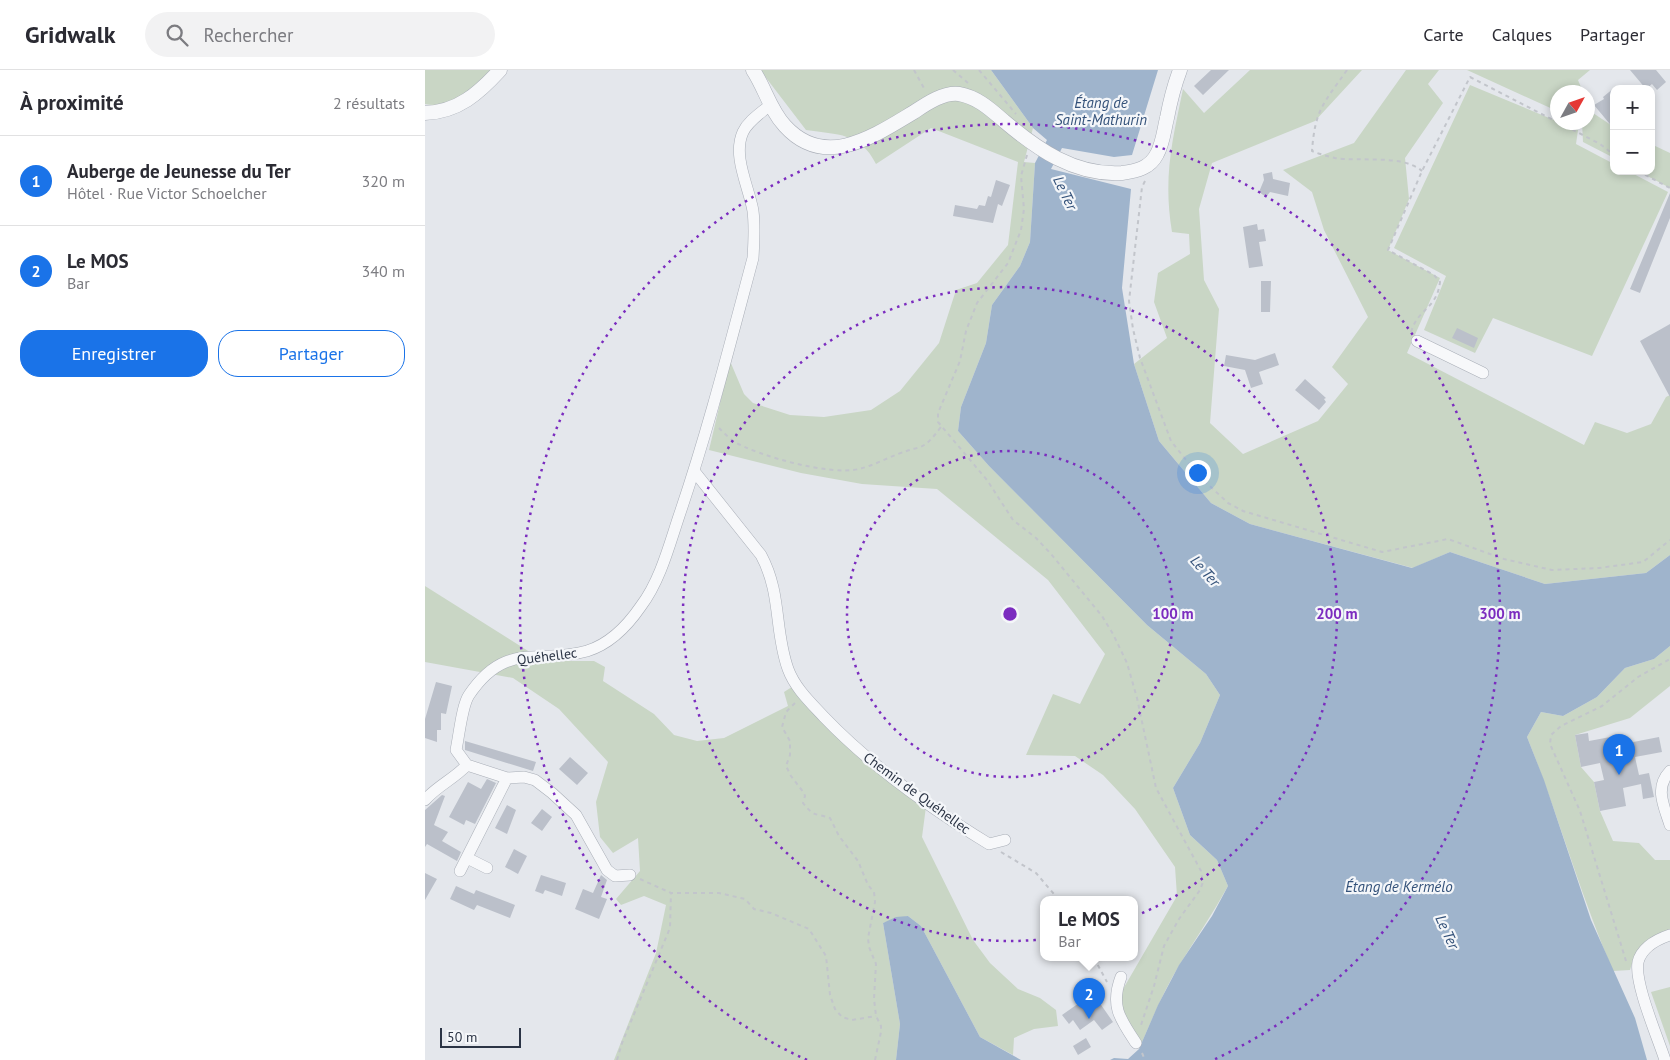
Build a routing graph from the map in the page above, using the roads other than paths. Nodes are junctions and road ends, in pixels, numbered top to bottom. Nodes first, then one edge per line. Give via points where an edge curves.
1 (500, 70) edge
2 (753, 70) edge
3 (1180, 70) edge
4 (770, 105) junction
5 (425, 113) edge
6 (1417, 341) road end
7 (1483, 373) dead end
8 (694, 471) junction
9 (467, 765) junction
10 (1670, 771) edge
11 (507, 778) junction
12 (425, 800) edge
13 (1670, 825) edge
14 (1005, 840) dead end
15 (467, 858) junction
16 (487, 868) dead end
17 (460, 871) dead end
18 (630, 875) road end
19 (1670, 935) edge
20 (1121, 977) dead end
21 (1137, 1046) road end
22 (1665, 1060) edge

1 - 5 street via 464,103
2 - 4 street
3 - 4 street via 1157,154 1148,165 1118,173 1059,160 1036,147 970,96 956,94 934,100 862,141 831,148 797,138
4 - 8 street, Quéhellec via 744,130 741,139 741,160 755,230 753,258
6 - 7 street
8 - 9 street, Quéhellec via 663,563 643,605 621,633 588,651 524,656 495,666 468,696 456,750
8 - 14 street, Chemin de Quéhellec via 768,568 777,602 784,656 791,676 804,696 874,766 989,844
9 - 11 street
9 - 12 street
10 - 13 street via 1661,786 1661,799
11 - 15 street
11 - 18 street via 535,780 552,793 576,816 607,870 615,876
15 - 16 street
15 - 17 street
19 - 22 street via 1653,942 1639,961 1639,981
20 - 21 street via 1114,994 1120,1019

